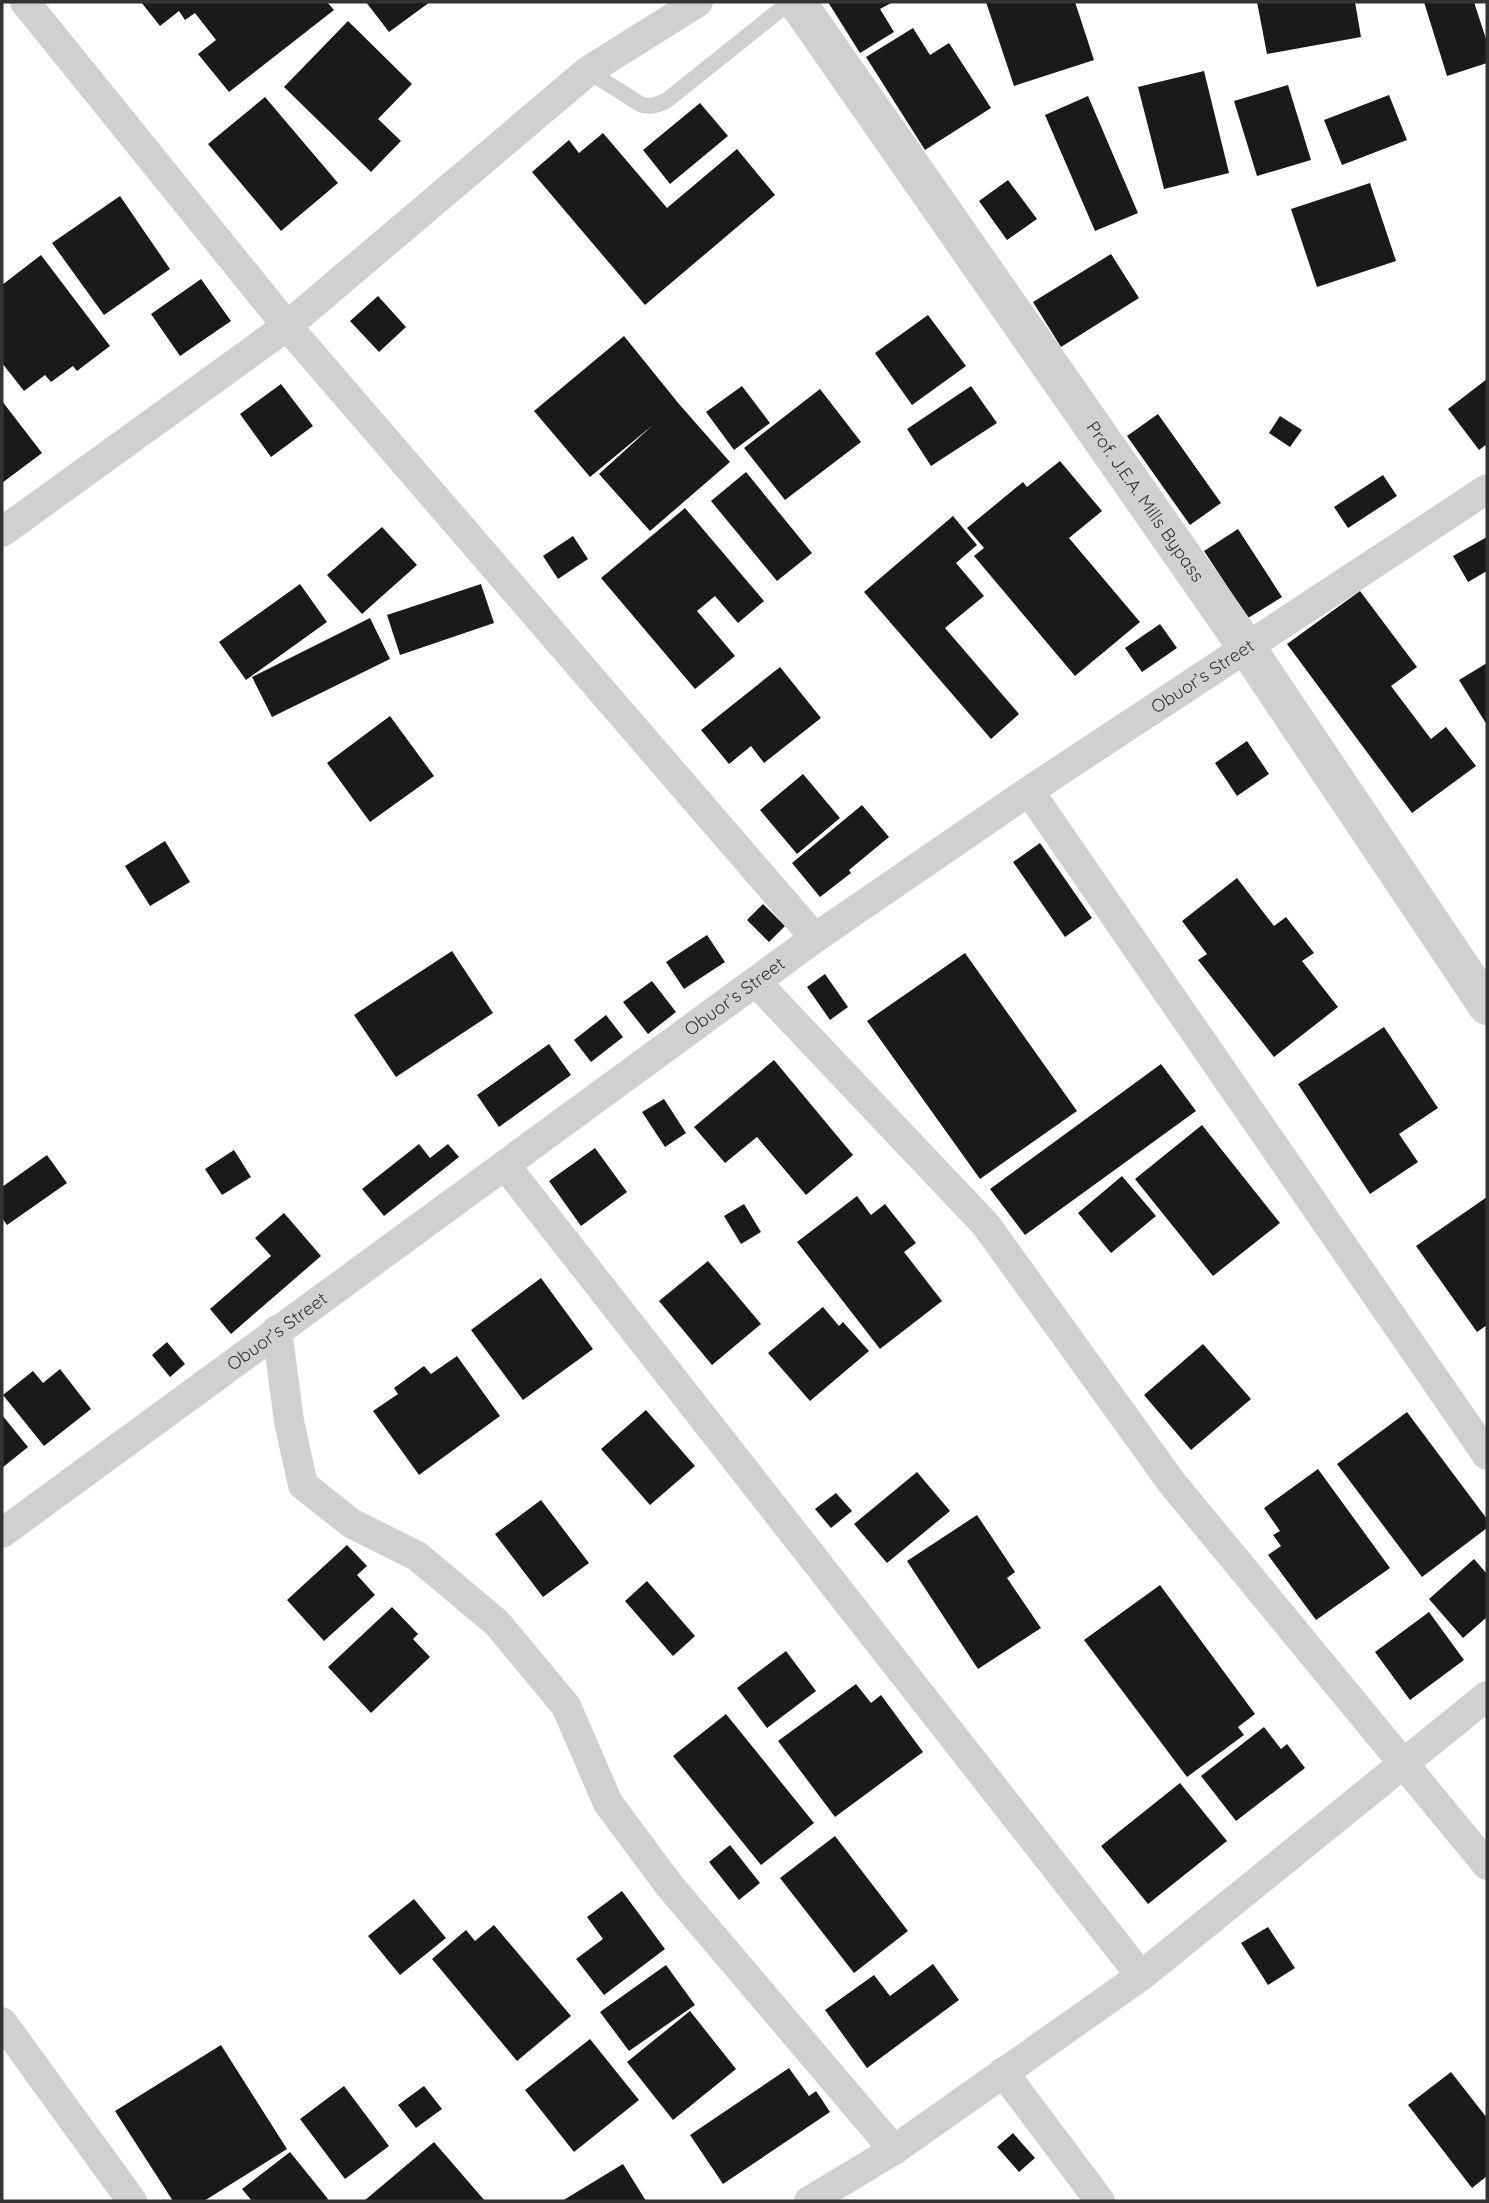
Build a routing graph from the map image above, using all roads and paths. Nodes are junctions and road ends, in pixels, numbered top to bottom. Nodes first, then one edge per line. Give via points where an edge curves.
1 (25, 2) edge
2 (698, 2) edge
3 (790, 2) edge
4 (797, 2) edge
5 (588, 71) junction
6 (286, 326) junction
7 (1487, 489) edge
8 (2, 532) edge
9 (1247, 648) junction
10 (1029, 791) junction
11 (815, 938) junction
12 (756, 982) junction
13 (1487, 1006) edge
14 (505, 1165) junction
15 (277, 1331) junction
16 (1487, 1455) edge
17 (2, 1533) edge
18 (1487, 1696) edge
19 (1405, 1764) junction
20 (1487, 1865) edge
21 (1141, 1976) junction
22 (2, 2022) edge
23 (1003, 2072) junction
24 (894, 2150) junction
25 (132, 2201) edge
26 (809, 2201) edge
27 (1100, 2201) edge

1 - 6 street
2 - 5 street
3 - 5 lane via 657,105 639,104
4 - 9 street, Prof. J.E.A. Mills Bypass
5 - 6 street
6 - 8 street
6 - 11 street
7 - 9 street, Obuor’s Street
9 - 10 street, Obuor’s Street
9 - 13 street, Prof. J.E.A. Mills Bypass
10 - 11 street, Obuor’s Street
10 - 16 street
11 - 12 street, Obuor’s Street
12 - 14 street, Obuor’s Street
12 - 19 street via 986,1225 1172,1483
14 - 15 street, Obuor’s Street
14 - 21 street
15 - 17 street, Obuor’s Street
15 - 24 street via 303,1485 351,1523 417,1556 497,1623 566,1706 608,1803 668,1885
18 - 19 street
19 - 20 street
19 - 21 street
21 - 23 street
22 - 25 street
23 - 24 street
23 - 27 street
24 - 26 street

